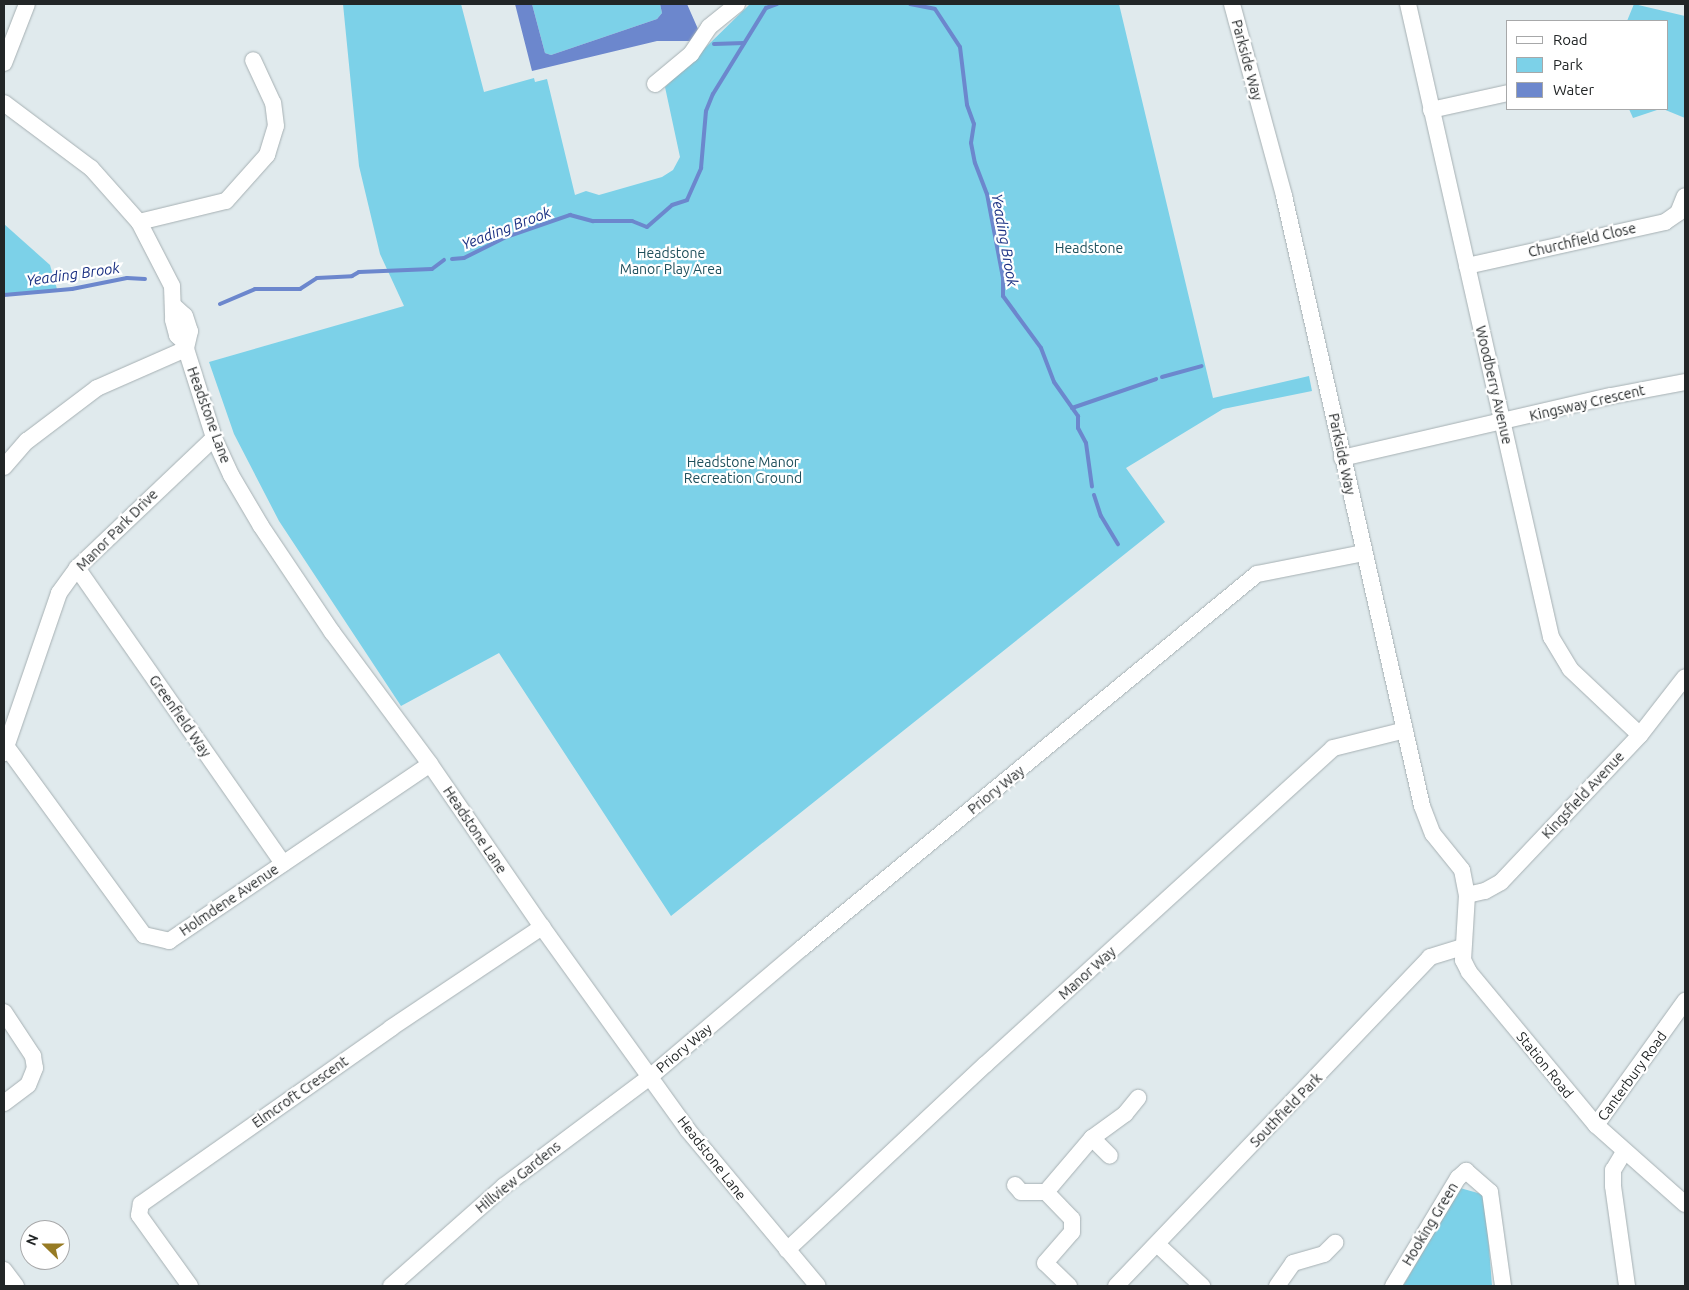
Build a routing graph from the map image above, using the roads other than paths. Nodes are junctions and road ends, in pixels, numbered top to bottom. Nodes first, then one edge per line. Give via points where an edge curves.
1 (27, 4) edge
2 (737, 4) edge
3 (1232, 4) edge
4 (1408, 4) edge
5 (253, 60) dead end
6 (4, 63) edge
7 (655, 84) dead end
8 (1506, 93) edge
9 (4, 103) edge
10 (1431, 110) junction
11 (1685, 196) edge
12 (139, 222) junction
13 (1467, 266) junction
14 (186, 346) junction
15 (1685, 382) edge
16 (1502, 423) junction
17 (214, 438) junction
18 (1342, 458) junction
19 (4, 466) edge
20 (1364, 553) junction
21 (77, 568) junction
22 (1685, 678) edge
23 (1405, 730) junction
24 (1640, 735) junction
25 (5, 750) edge
26 (430, 764) junction
27 (283, 863) junction
28 (1467, 895) junction
29 (542, 927) junction
30 (1462, 947) junction
31 (1685, 1002) edge
32 (4, 1012) edge
33 (651, 1076) junction
34 (1138, 1098) dead end
35 (4, 1103) edge
36 (1596, 1125) junction
37 (1092, 1138) junction
38 (1624, 1152) junction
39 (1110, 1156) dead end
40 (1015, 1185) dead end
41 (1046, 1192) junction
42 (1685, 1204) edge
43 (1335, 1242) dead end
44 (1157, 1244) junction
45 (787, 1250) junction
46 (4, 1270) edge
47 (16, 1286) edge
48 (190, 1286) edge
49 (392, 1286) edge
50 (818, 1286) edge
51 (1069, 1286) edge
52 (1116, 1286) edge
53 (1202, 1286) edge
54 (1277, 1286) edge
55 (1393, 1286) edge
56 (1503, 1286) edge
57 (1627, 1286) edge

1 - 6 street
2 - 7 street via 709,27 691,54
3 - 18 street, Parkside Way via 1284,196
4 - 10 street, Woodberry Avenue
5 - 12 street via 273,103 276,126 267,155 226,201
8 - 10 street
9 - 12 street, Headstone Lane via 91,168
10 - 13 street, Woodberry Avenue
11 - 13 street, Churchfield Close via 1678,213 1665,222
12 - 14 street, Headstone Lane via 172,286 175,307 185,316 190,330
13 - 16 street, Woodberry Avenue
14 - 17 street, Headstone Lane
14 - 19 street via 97,388 27,441
15 - 16 street, Kingsway Crescent via 1611,396
16 - 18 street, Kingsway Crescent
16 - 24 street, Woodberry Avenue via 1551,637 1570,669
17 - 21 street, Manor Park Drive
17 - 26 street, Headstone Lane via 261,526 332,632
18 - 20 street, Parkside Way
20 - 23 street, Parkside Way
20 - 33 street, Priory Way via 1257,574
21 - 25 street, Manor Park Drive via 59,593
21 - 27 street, Greenfield Way
22 - 24 street, Kingsfield Avenue
23 - 28 street, Parkside Way via 1426,820 1433,834 1458,862
23 - 45 street, Manor Way via 1333,748
24 - 28 street, Kingsfield Avenue via 1500,882
25 - 27 street, Holmdene Avenue via 144,935 169,941
26 - 27 street, Holmdene Avenue
26 - 29 street, Headstone Lane
28 - 30 street, Station Road
29 - 33 street, Headstone Lane
29 - 48 street, Elmcroft Crescent via 391,1028 141,1204 139,1215
30 - 36 street, Station Road via 1469,972
30 - 44 street, Southfield Park via 1430,957
31 - 36 street, Canterbury Road
32 - 35 street via 33,1056 35,1068 28,1085
33 - 45 street, Headstone Lane via 687,1129
33 - 49 street, Hillview Gardens via 504,1186
34 - 37 street via 1125,1114
36 - 38 street, Station Road
37 - 39 street
37 - 41 street
38 - 42 street, Station Road
38 - 57 street via 1613,1170 1613,1186
40 - 41 street via 1022,1192
41 - 51 street via 1072,1219 1072,1232 1045,1263
43 - 54 street via 1324,1254 1294,1262
44 - 52 street, Southfield Park
44 - 53 street
45 - 50 street, Headstone Lane
46 - 47 street
55 - 56 street, Hooking Green via 1458,1178 1466,1171 1490,1192

